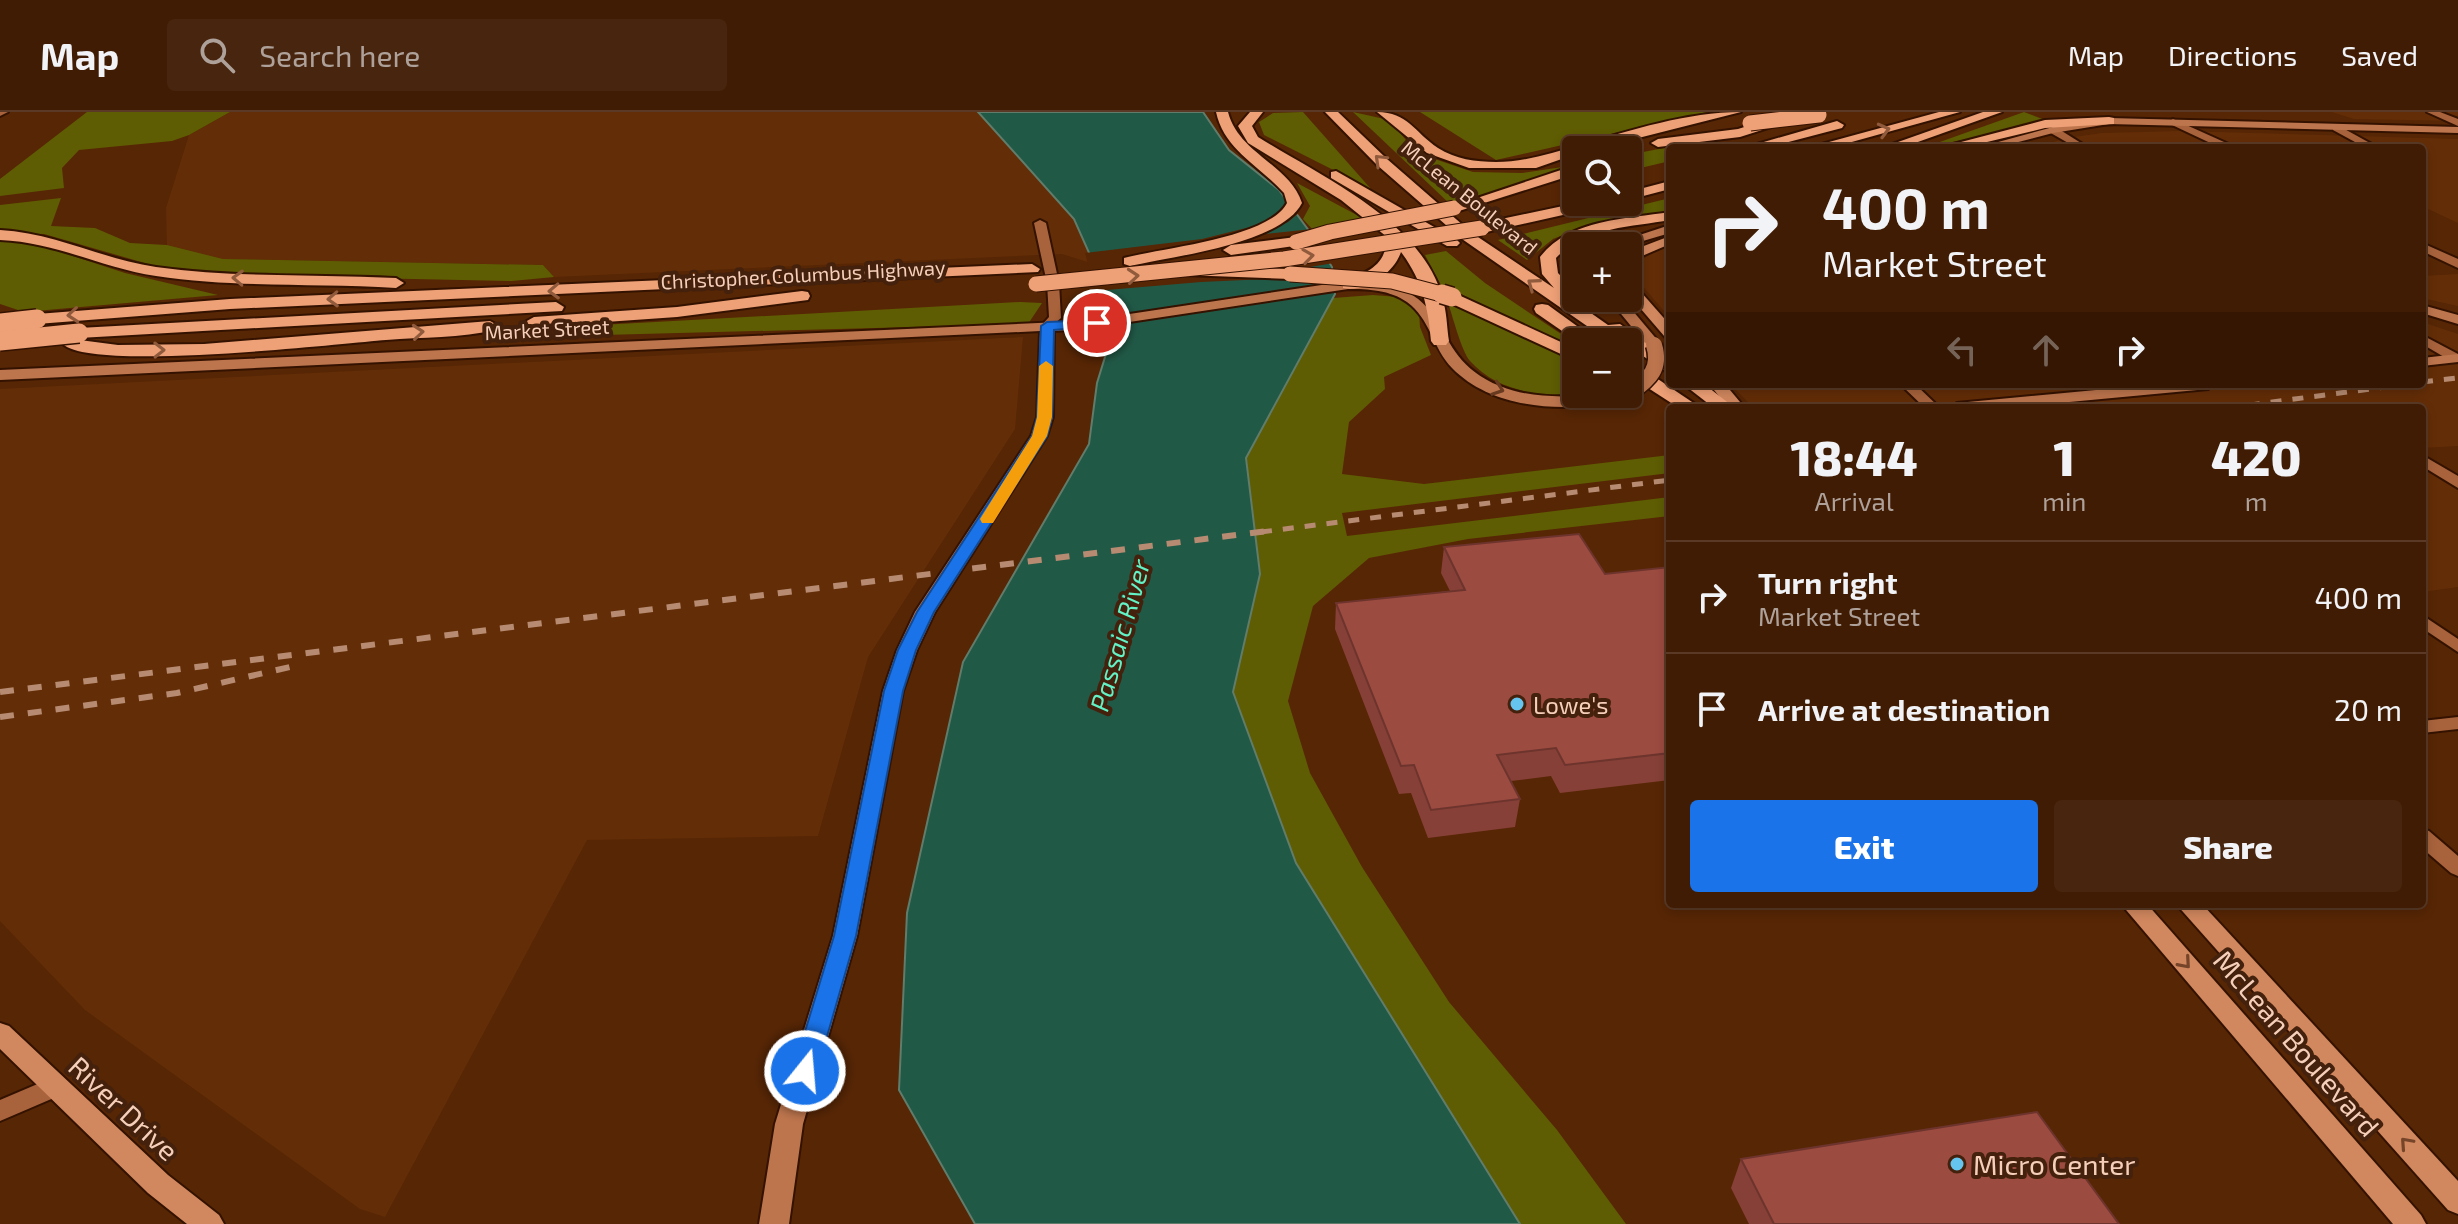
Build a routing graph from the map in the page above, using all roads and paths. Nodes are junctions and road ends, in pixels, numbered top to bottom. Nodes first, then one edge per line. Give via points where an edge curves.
1 (1222, 112) edge
2 (1257, 112) edge
3 (1314, 112) edge
4 (1331, 112) edge
5 (1383, 112) edge
6 (1404, 112) edge
7 (1735, 112) edge
8 (1799, 112) edge
9 (1954, 112) edge
10 (1996, 112) edge
11 (2185, 112) edge
12 (2285, 112) edge
13 (2306, 112) edge
14 (2432, 112) edge
15 (2320, 114) dead end
16 (1852, 116) edge
17 (2171, 117) edge
18 (2109, 121) junction
19 (2216, 123) junction
20 (2458, 123) edge
21 (2232, 124) junction
22 (2268, 125) junction
23 (2336, 128) junction
24 (2408, 128) junction
25 (2053, 130) junction
26 (2458, 130) edge
27 (1421, 137) junction
28 (2208, 138) junction
29 (1245, 140) junction
30 (1642, 140) edge
31 (1666, 144) edge
32 (1666, 144) edge
33 (1763, 144) edge
34 (1830, 144) edge
35 (1907, 144) edge
36 (1962, 144) edge
37 (1998, 144) edge
38 (2077, 144) edge
39 (2221, 144) edge
40 (2366, 144) edge
41 (1666, 146) edge
42 (1642, 148) edge
43 (1642, 148) edge
44 (1562, 158) edge
45 (1523, 165) junction
46 (1562, 174) edge
47 (1666, 188) edge
48 (1642, 193) edge
49 (1562, 194) edge
50 (1459, 211) junction
51 (1562, 211) edge
52 (1666, 217) edge
53 (1040, 223) dead end
54 (1666, 230) edge
55 (1395, 234) junction
56 (0, 235) edge
57 (1642, 235) edge
58 (1666, 242) edge
59 (1452, 243) junction
60 (2426, 248) edge
61 (1642, 252) edge
62 (1130, 261) junction
63 (2458, 264) edge
64 (1175, 272) junction
65 (1034, 276) junction
66 (1495, 276) dead end
67 (1348, 285) junction
68 (522, 292) junction
69 (1523, 296) dead end
70 (1642, 302) edge
71 (2426, 310) edge
72 (1627, 312) edge
73 (573, 313) junction
74 (0, 315) edge
75 (2458, 320) edge
76 (0, 323) edge
77 (1047, 326) junction
78 (1570, 328) edge
79 (1602, 328) edge
80 (1640, 328) edge
81 (1666, 329) edge
82 (1642, 331) edge
83 (0, 341) edge
84 (1440, 341) junction
85 (2426, 341) edge
86 (1562, 349) edge
87 (1642, 354) edge
88 (2457, 358) edge
89 (2426, 362) edge
90 (1666, 367) edge
91 (1666, 368) edge
92 (0, 375) edge
93 (1642, 376) edge
94 (1642, 380) edge
95 (1698, 388) edge
96 (1720, 388) edge
97 (1911, 388) edge
98 (2166, 388) edge
99 (1642, 396) edge
100 (1562, 401) edge
101 (1686, 404) edge
102 (1720, 404) edge
103 (1734, 404) edge
104 (1929, 404) edge
105 (1999, 404) edge
106 (1666, 405) edge
107 (2426, 462) edge
108 (2458, 483) edge
109 (2426, 623) edge
110 (2458, 647) edge
111 (2458, 723) edge
112 (2426, 727) edge
113 (2426, 840) edge
114 (2458, 868) edge
115 (2136, 908) edge
116 (2192, 908) edge
117 (0, 1033) edge
118 (54, 1087) junction
119 (0, 1111) edge
120 (2458, 1201) edge
121 (209, 1224) edge
122 (774, 1224) edge
123 (2411, 1224) edge

1 - 29 highway via 1227,133
2 - 29 highway via 1245,126
3 - 59 highway, McLean Boulevard
79 -> 4 highway, McLean Boulevard via 1467,236
5 - 27 highway
6 - 27 highway via 1424,131
7 - 45 highway
8 - 31 highway via 1740,133
34 -> 9 highway
10 - 35 highway
11 - 21 main road
12 - 22 main road
13 - 23 main road
14 - 20 street
15 - 24 main road
16 - 30 highway, bridge via 1819,115
16 - 33 highway
17 - 18 main road
17 - 19 main road
17 - 28 street
18 - 25 main road
18 - 36 highway via 2045,124
19 - 21 main road
19 - 28 main road via 2206,132
21 - 22 main road
22 - 23 main road
23 - 24 main road
23 - 40 street
24 - 26 main road
25 - 37 main road
25 - 38 street
27 - 45 highway via 1430,149 1460,161
28 - 39 street
29 - 55 highway via 1351,201
29 - 59 highway via 1358,186
29 - 62 highway via 1295,194 1296,204 1280,221
32 - 42 highway
41 - 43 highway
44 - 45 highway
46 - 50 highway
47 - 48 highway
49 - 50 highway, Christopher Columbus Highway
50 - 62 highway, Christopher Columbus Highway, bridge via 1296,242
64 -> 51 highway, Christopher Columbus Highway, bridge via 1335,252
52 - 90 highway via 1582,234 1554,248 1547,265 1572,299
53 - 77 street via 1055,299 1055,318
54 - 57 main road
55 - 67 highway via 1390,263
55 - 84 highway via 1430,284 1441,316
68 -> 56 highway via 182,275 120,264 44,237
58 - 61 main road
59 - 66 highway, McLean Boulevard
60 - 63 street
62 - 65 highway, Christopher Columbus Highway
65 -> 64 highway, Christopher Columbus Highway, bridge
64 - 86 highway, bridge via 1392,281 1452,297
65 -> 68 highway, Christopher Columbus Highway
65 - 73 highway, Christopher Columbus Highway via 677,312
67 - 77 main road, Market Street
67 - 84 main road, Market Street via 1374,285 1406,295 1426,313
68 -> 76 highway, Christopher Columbus Highway, bridge via 230,304
69 - 78 highway
70 - 81 main road
71 - 75 main road
72 - 80 main road, bridge
74 -> 73 highway via 52,341 158,350
73 - 83 highway, bridge via 79,333
77 - 92 main road, Market Street
77 - 122 main road via 1045,417 1039,436 925,612 893,691 845,936 789,1124
82 - 94 main road, bridge via 1659,359 1656,371
84 -> 100 main road, Market Street via 1459,368 1493,389
85 - 88 street
87 - 91 highway
88 - 89 main road
93 - 101 highway
95 - 102 highway
96 - 103 main road
97 - 104 street
98 - 105 main road
99 - 106 highway
107 - 108 street
109 - 110 street
111 - 112 street
113 - 114 street
115 -> 123 main road, McLean Boulevard
120 -> 116 main road, McLean Boulevard
117 - 118 main road, River Drive
118 - 119 street
118 - 121 main road, River Drive

